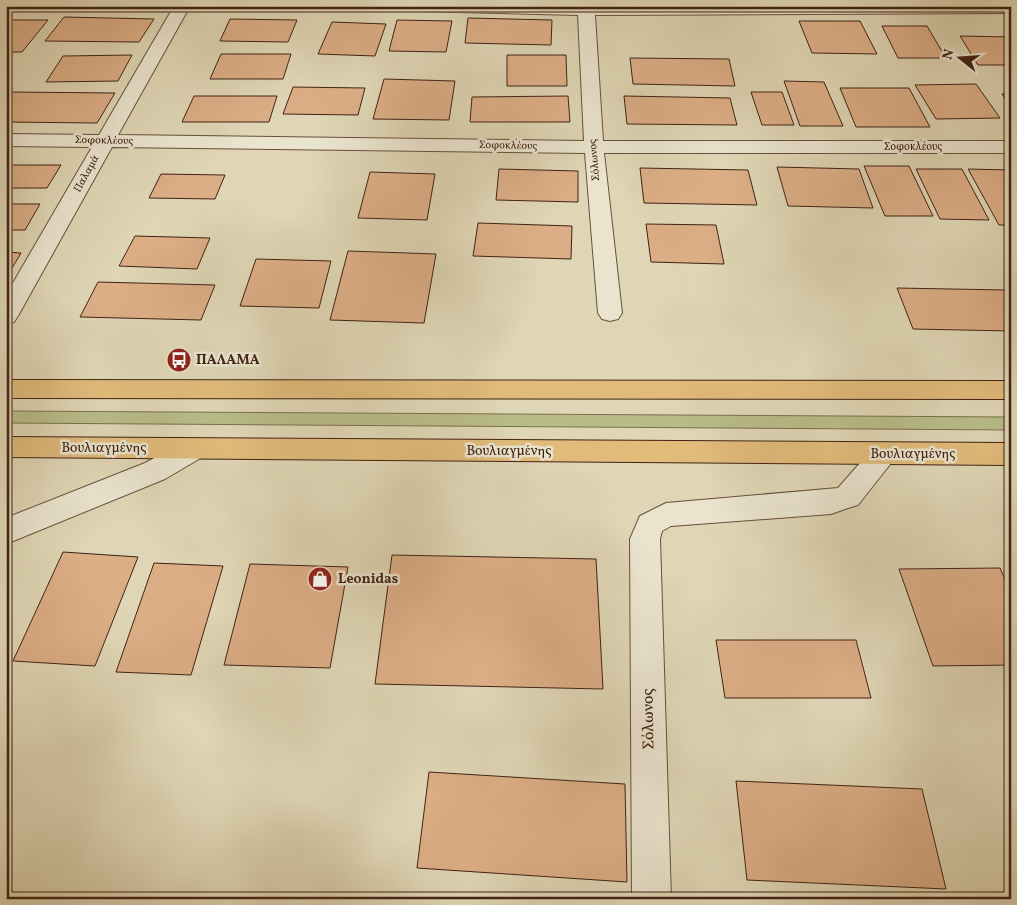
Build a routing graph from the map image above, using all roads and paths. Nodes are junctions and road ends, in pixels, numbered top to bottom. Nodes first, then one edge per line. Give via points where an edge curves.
1 (182, 6) edge
2 (416, 6) edge
3 (896, 7) edge
4 (586, 8) edge
5 (1011, 8) edge
6 (6, 140) edge
7 (105, 141) junction
8 (594, 147) junction
9 (1011, 147) edge
10 (610, 313) dead end
11 (6, 316) edge
12 (6, 388) edge
13 (1011, 390) edge
14 (6, 448) edge
15 (194, 449) junction
16 (885, 453) junction
17 (1011, 454) edge
18 (6, 532) edge
19 (652, 899) edge

1 - 7 street, Παλαμά
2 - 4 street
3 - 4 street
3 - 5 street
4 - 8 street, Σόλωνος
6 - 7 street, Σοφοκλέους
7 - 8 street, Σοφοκλέους
7 - 11 street, Παλαμά
8 - 9 street, Σοφοκλέους
8 - 10 street, Σόλωνος
12 - 13 main road
14 - 15 main road, Βουλιαγμένης
15 - 16 main road, Βουλιαγμένης
15 - 18 street via 156,471
16 - 17 main road, Βουλιαγμένης
16 - 19 street, Σόλωνος via 848,497 832,502 666,515 650,524 646,538

